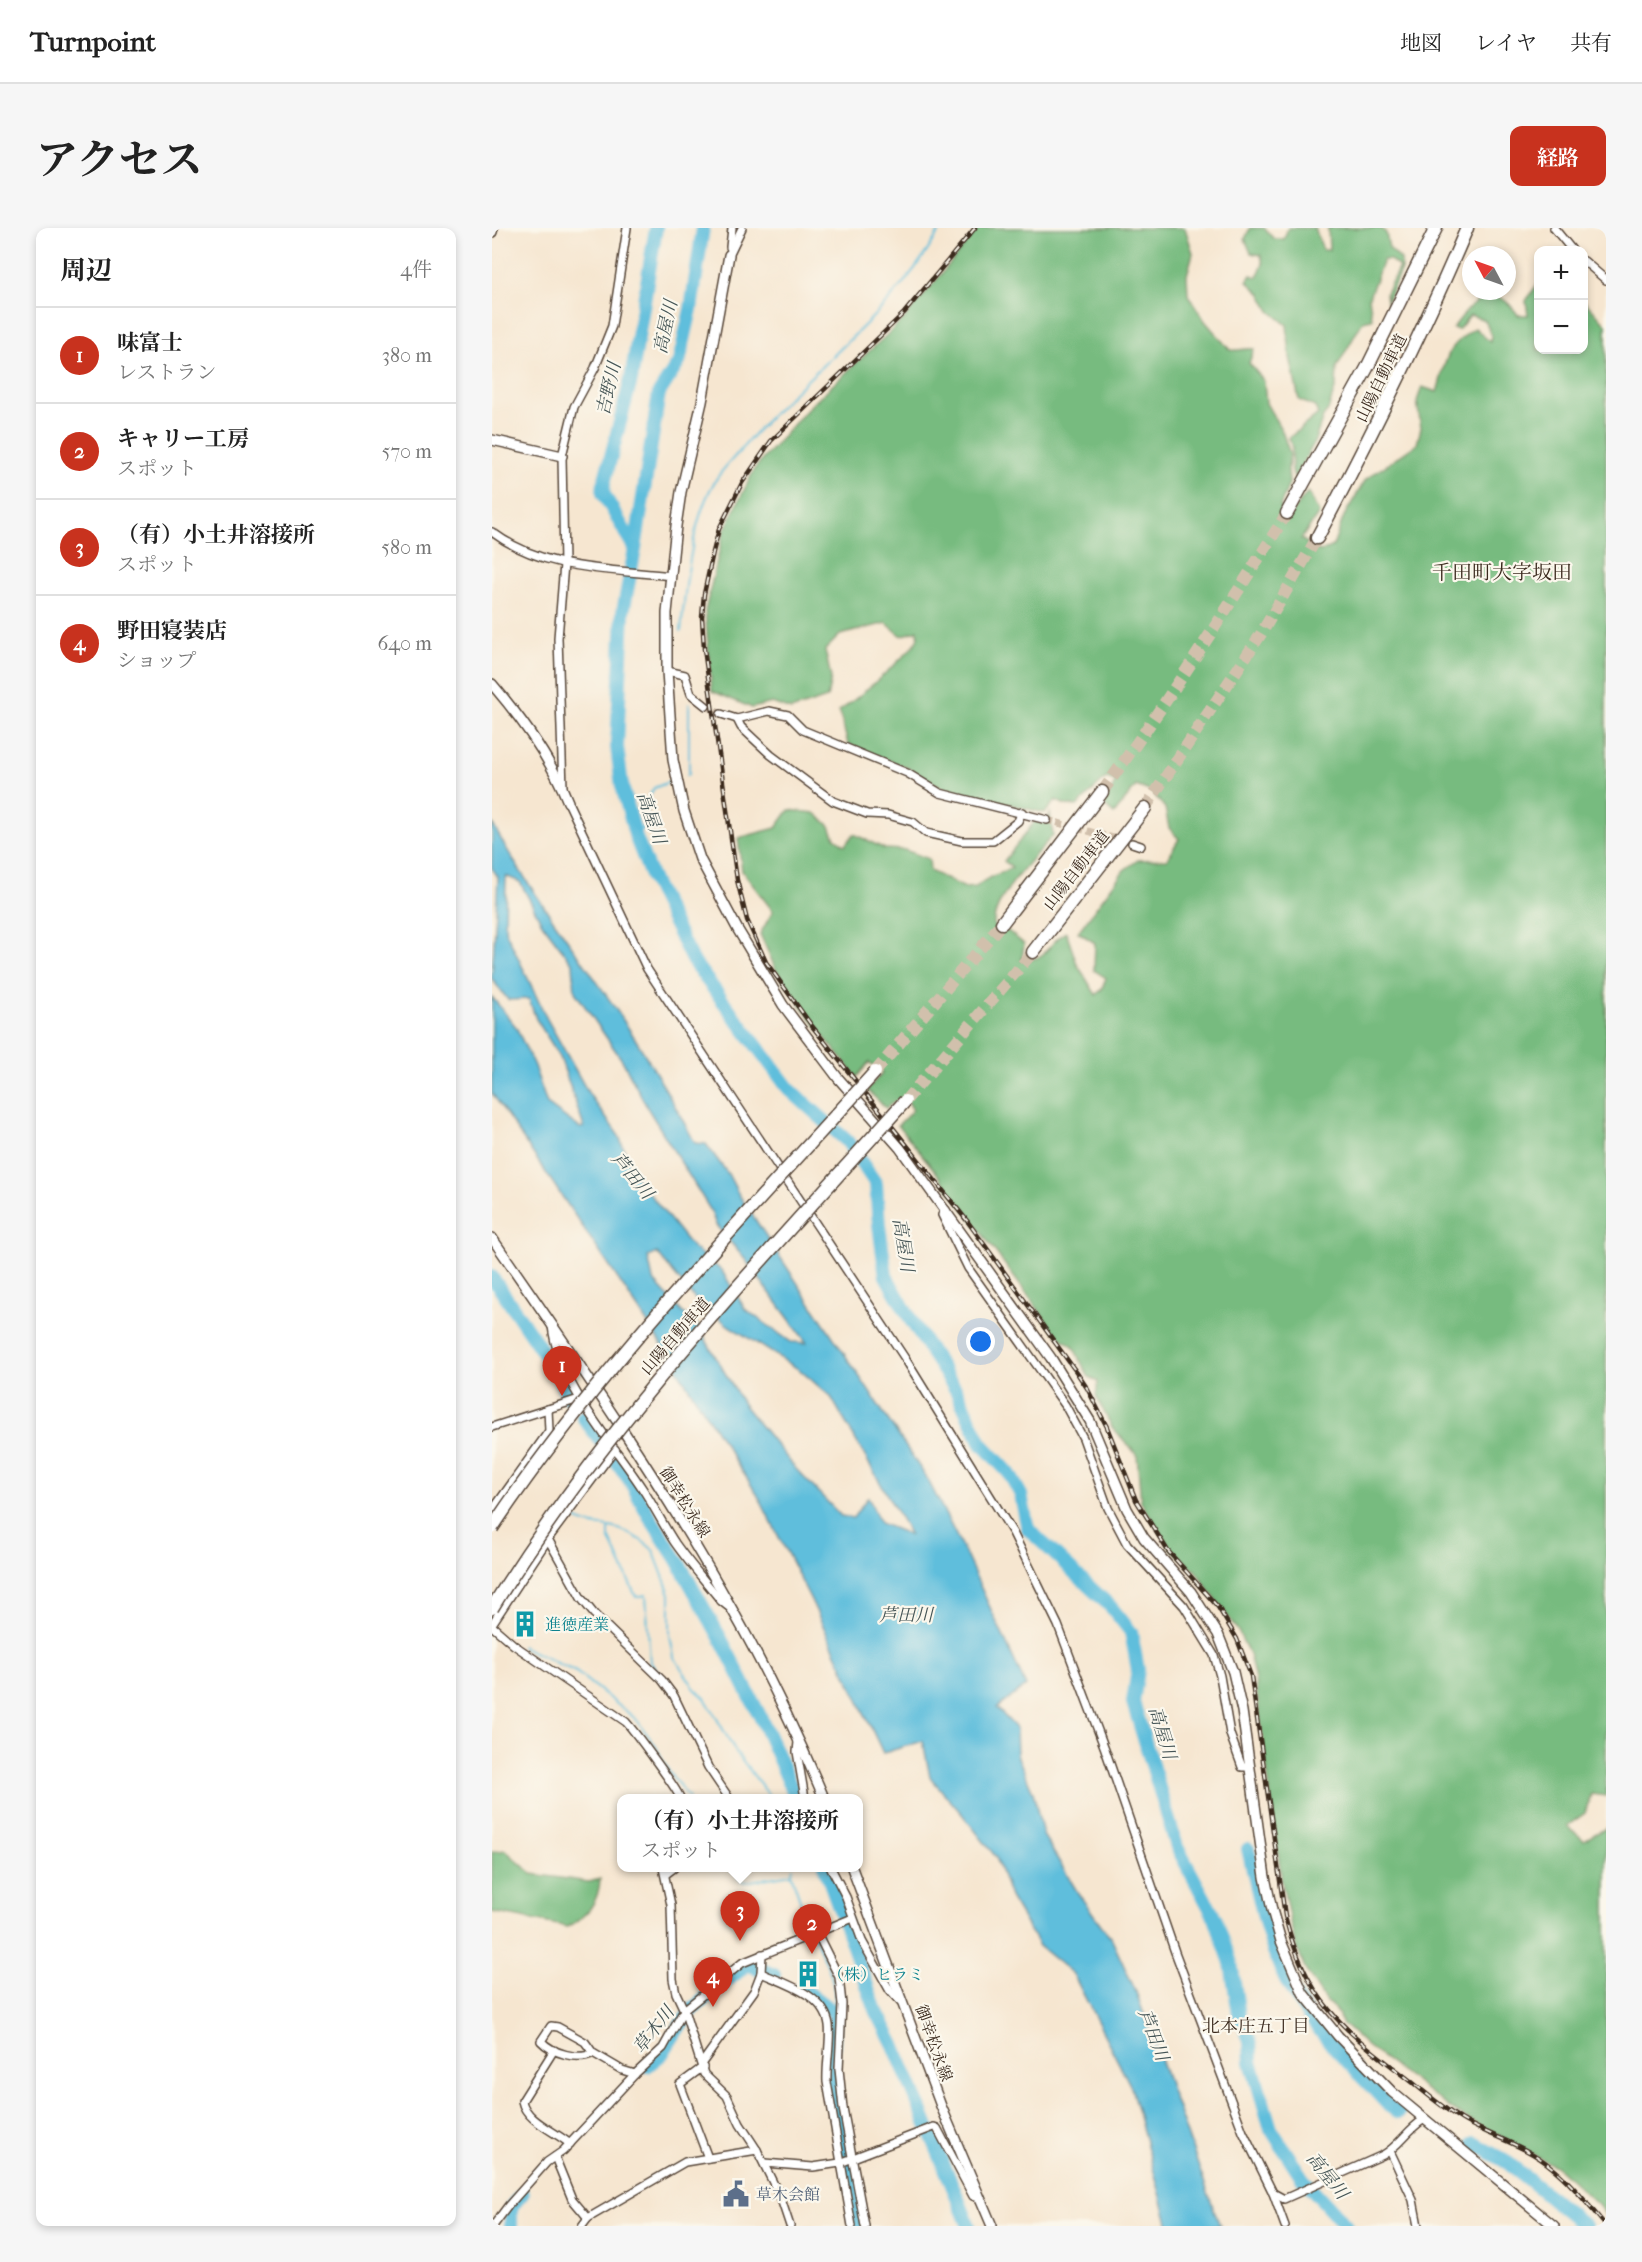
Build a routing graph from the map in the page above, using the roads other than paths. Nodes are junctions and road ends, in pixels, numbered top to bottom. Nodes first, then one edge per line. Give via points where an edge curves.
1 (627, 228) edge
2 (732, 228) edge
3 (742, 228) edge
4 (1467, 228) edge
5 (1554, 228) edge
6 (1434, 233) edge
7 (1569, 246) edge
8 (729, 255) junction
9 (1588, 264) edge
10 (1606, 280) edge
11 (492, 440) edge
12 (562, 456) junction
13 (1287, 513) tunnel mouth
14 (492, 532) edge
15 (1317, 538) tunnel mouth
16 (565, 564) junction
17 (671, 576) junction
18 (667, 671) junction
19 (492, 684) edge
20 (706, 706) tunnel mouth
21 (721, 714) tunnel mouth
22 (737, 719) junction
23 (563, 790) junction
24 (1102, 792) tunnel mouth
25 (568, 802) joint
26 (1144, 808) tunnel mouth
27 (1022, 813) junction
28 (1047, 820) tunnel mouth
29 (1132, 843) tunnel mouth
30 (1140, 846) dead end
31 (1002, 922) tunnel mouth
32 (1033, 952) tunnel mouth
33 (875, 1071) tunnel mouth
34 (905, 1101) tunnel mouth
35 (946, 1210) junction
36 (492, 1238) edge
37 (551, 1324) junction
38 (579, 1399) junction
39 (548, 1409) junction
40 (492, 1427) edge
41 (611, 1453) junction
42 (492, 1511) edge
43 (492, 1528) edge
44 (548, 1539) junction
45 (492, 1608) edge
46 (733, 1610) junction
47 (492, 1625) edge
48 (799, 1739) junction
49 (1250, 1767) junction
50 (678, 1794) edge
51 (726, 1794) edge
52 (804, 1794) edge
53 (822, 1794) edge
54 (664, 1872) edge
55 (833, 1872) edge
56 (854, 1872) edge
57 (848, 1921) junction
58 (814, 1934) junction
59 (762, 1954) junction
60 (761, 1970) junction
61 (906, 2008) junction
62 (686, 2015) junction
63 (554, 2050) junction
64 (593, 2053) junction
65 (702, 2065) junction
66 (635, 2074) junction
67 (1423, 2120) junction
68 (570, 2144) junction
69 (758, 2150) junction
70 (1386, 2153) junction
71 (556, 2158) junction
72 (708, 2158) junction
73 (853, 2158) junction
74 (842, 2162) junction
75 (764, 2163) junction
76 (1273, 2193) junction
77 (981, 2199) junction
78 (588, 2218) junction
79 (494, 2226) edge
80 (582, 2226) edge
81 (789, 2226) edge
82 (852, 2226) edge
83 (865, 2226) edge
84 (992, 2226) edge
85 (1285, 2226) edge
86 (1418, 2226) edge
87 (1554, 2226) edge

1 - 12 street via 612,326 574,407
2 - 8 street
3 - 8 street
4 - 15 highway, 山陽自動車道 via 1391,397
5 - 7 street
6 - 13 highway, 山陽自動車道 via 1367,368
8 - 17 street via 681,492
9 - 10 street
11 - 12 street
12 - 16 street
14 - 16 street via 518,550
16 - 17 street
16 - 23 street via 558,638
17 - 18 street
18 - 20 street via 685,675 691,694
18 - 35 street via 674,760 684,811 700,859 783,1005
19 - 23 street via 520,719
21 - 22 street
22 - 27 street via 769,711 788,715 803,730 907,773 940,793
22 - 27 street via 754,741 797,775 833,801 867,814 888,814 913,822 926,833 962,841 993,841
23 - 25 street
24 - 31 highway, 山陽自動車道
25 - 76 street via 647,969 906,1360 1012,1533 1058,1625 1235,2111
26 - 32 highway, 山陽自動車道
27 - 28 street
29 - 30 street
33 - 43 highway, 山陽自動車道, bridge via 606,1376
34 - 45 highway, 山陽自動車道, bridge via 626,1420 560,1505
35 - 49 street via 1072,1390 1144,1538 1191,1592 1218,1634 1233,1672
35 - 49 street via 942,1215 968,1268 1065,1405 1083,1438 1108,1508 1127,1544 1184,1606 1214,1655 1230,1734 1242,1767
36 - 37 street, 御幸松永線
37 - 38 street via 553,1340
37 - 46 street, 御幸松永線 via 591,1381
38 - 39 street
38 - 41 street
39 - 40 street
39 - 42 street via 549,1431
41 - 44 street
41 - 46 street via 644,1490 677,1546 721,1601
44 - 47 street
44 - 51 street via 594,1614 674,1696 708,1767
46 - 48 street, 御幸松永線
47 - 50 street via 514,1646 626,1722
48 - 52 street via 797,1752
48 - 53 street, 御幸松永線
49 - 67 street via 1272,1910 1303,1993 1338,2036
54 - 62 street via 672,1905 673,1979
55 - 57 street via 846,1897
56 - 61 street, 御幸松永線
57 - 58 street
57 - 61 street via 890,1991
58 - 59 street
58 - 73 street via 839,1977 839,2068
59 - 60 street
59 - 62 street via 742,1962
60 - 65 street via 754,1991
60 - 74 street via 813,1999 829,2024 827,2082
61 - 77 street, 御幸松永線 via 941,2106
62 - 65 street
62 - 66 street via 663,2048
63 - 64 street via 580,2058
63 - 64 street via 541,2041 551,2026 558,2026 585,2042
63 - 68 street via 522,2101 532,2118
64 - 66 street
65 - 69 street via 708,2080 727,2096
65 - 72 street via 680,2084
66 - 68 street
67 - 70 street
67 - 87 street
68 - 71 street
69 - 72 street
69 - 75 street
70 - 76 street via 1284,2199
70 - 86 street via 1413,2200
71 - 78 street via 572,2199
71 - 79 street via 547,2163
72 - 78 street via 685,2162
73 - 74 street
73 - 77 street via 937,2128 973,2196
73 - 83 street
74 - 75 street via 813,2167
74 - 82 street
75 - 81 street
76 - 85 street
77 - 84 street, 御幸松永線
78 - 80 street

